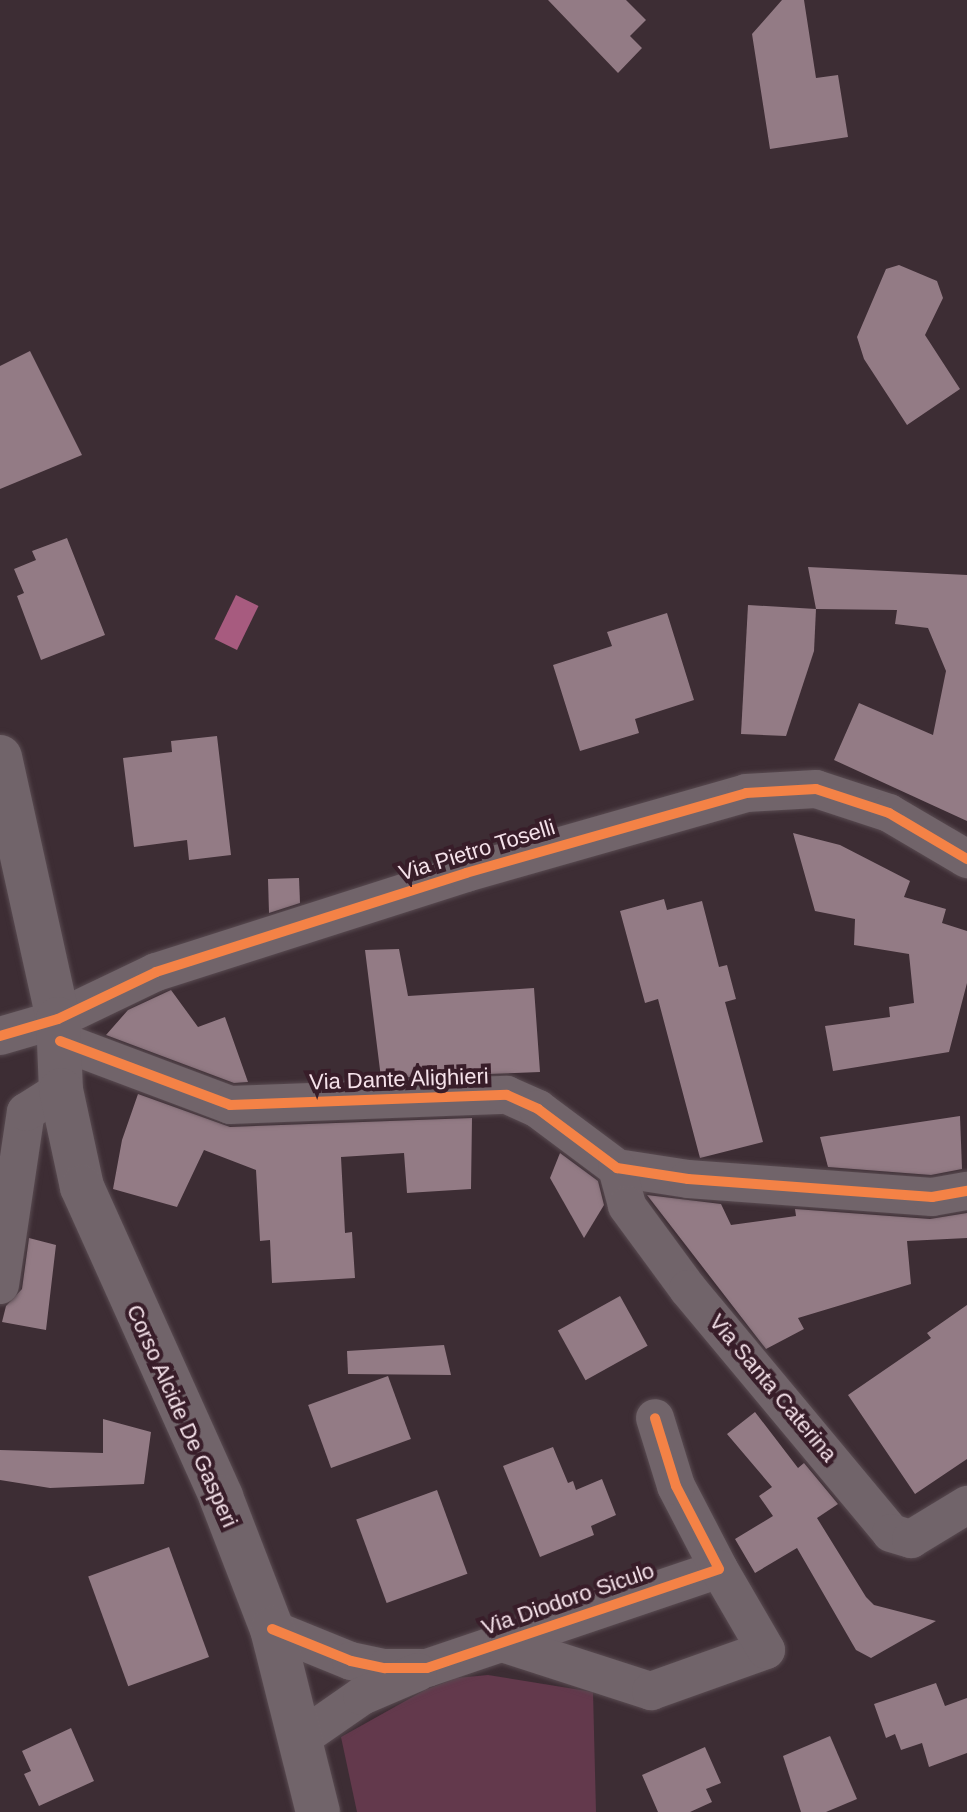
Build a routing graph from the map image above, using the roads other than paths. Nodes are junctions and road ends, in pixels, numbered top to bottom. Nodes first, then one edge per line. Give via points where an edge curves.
1 (0, 757) edge
2 (967, 859) edge
3 (59, 1030) junction
4 (0, 1036) edge
5 (61, 1090) junction
6 (617, 1168) junction
7 (967, 1191) edge
8 (0, 1285) edge
9 (655, 1418) dead end
10 (967, 1505) edge
11 (719, 1569) junction
12 (272, 1629) junction
13 (502, 1643) junction
14 (427, 1668) junction
15 (303, 1737) junction
16 (318, 1812) edge

1 - 3 main road, Corso Alcide De Gasperi
2 - 3 street, Via Pietro Toselli via 889,813 816,789 746,793 466,873 156,972
3 - 4 street, Via Pietro Toselli
3 - 5 main road, Corso Alcide De Gasperi
3 - 6 street, Via Dante Alighieri via 230,1105 507,1095 538,1109
5 - 8 street via 26,1112
5 - 12 main road, Corso Alcide De Gasperi via 94,1220 221,1497
6 - 7 street, Via Dante Alighieri via 688,1179 932,1197
6 - 10 street, Via Santa Caterina via 627,1206 688,1289 891,1533 911,1539
9 - 11 street via 676,1486
11 - 13 street, Via Diodoro Siculo
11 - 13 street via 766,1650 651,1691
12 - 14 street, Via Diodoro Siculo via 351,1661
12 - 15 main road, Corso Alcide De Gasperi
13 - 14 street, Via Diodoro Siculo
14 - 15 street via 362,1696
15 - 16 main road, Corso Alcide De Gasperi

